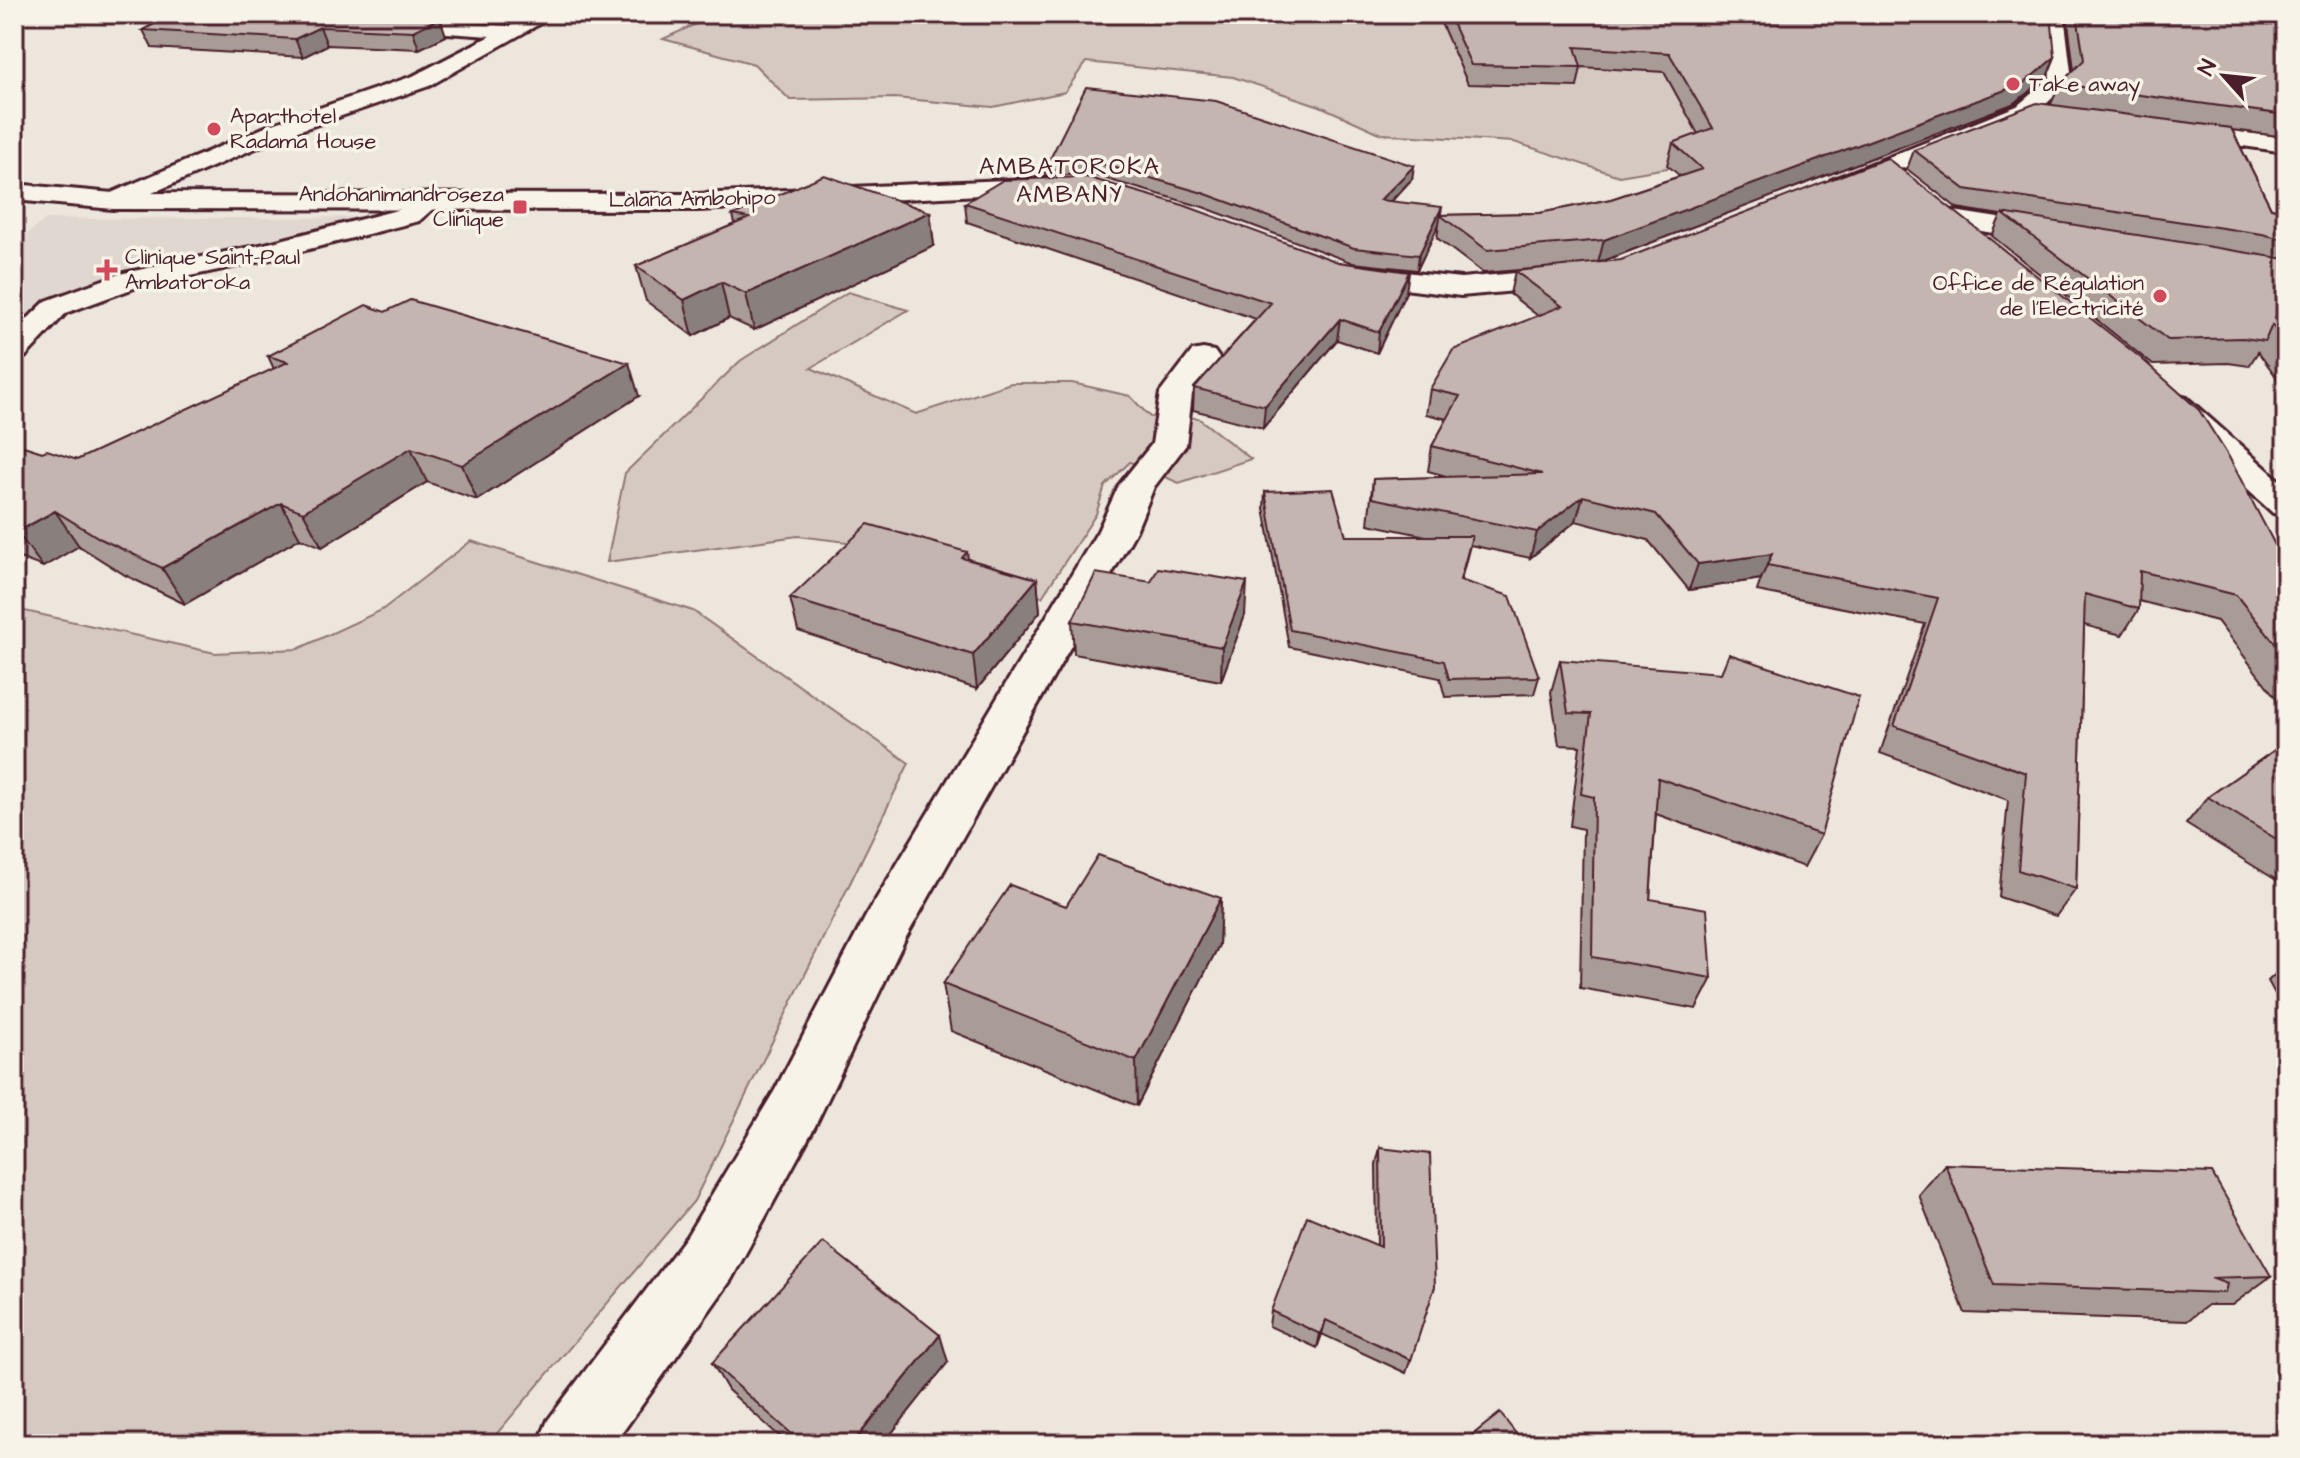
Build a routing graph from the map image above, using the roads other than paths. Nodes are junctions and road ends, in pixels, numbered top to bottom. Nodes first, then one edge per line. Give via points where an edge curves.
1 (330, 14) edge
2 (547, 14) edge
3 (2054, 14) edge
4 (511, 32) junction
5 (2025, 111) junction
6 (2056, 115) edge
7 (2148, 127) edge
8 (2286, 145) edge
9 (1886, 168) junction
10 (1072, 185) edge
11 (14, 192) edge
12 (1812, 196) edge
13 (430, 200) junction
14 (113, 201) junction
15 (1947, 218) junction
16 (2080, 239) edge
17 (1996, 258) edge
18 (1319, 264) edge
19 (1604, 274) edge
20 (14, 350) edge
21 (1203, 358) dead end
22 (2153, 387) edge
23 (2286, 505) edge
24 (572, 1444) edge

1 - 4 street via 346,20
2 - 4 street
3 - 5 street via 2061,80
4 - 14 street via 421,81 251,140
5 - 6 street
5 - 9 street
7 - 8 street
9 - 12 street
9 - 15 street
10 - 13 street, Làlana Ambohipo via 698,202
11 - 14 street, Làlana Ambohipo
13 - 14 street, Làlana Ambohipo
13 - 20 street via 410,215 129,280 56,307
15 - 16 street
15 - 17 street
18 - 19 street via 1347,274 1461,287
21 - 24 street via 1176,393 1169,445 1137,485 1117,531 884,930 795,1108 717,1244
22 - 23 street

